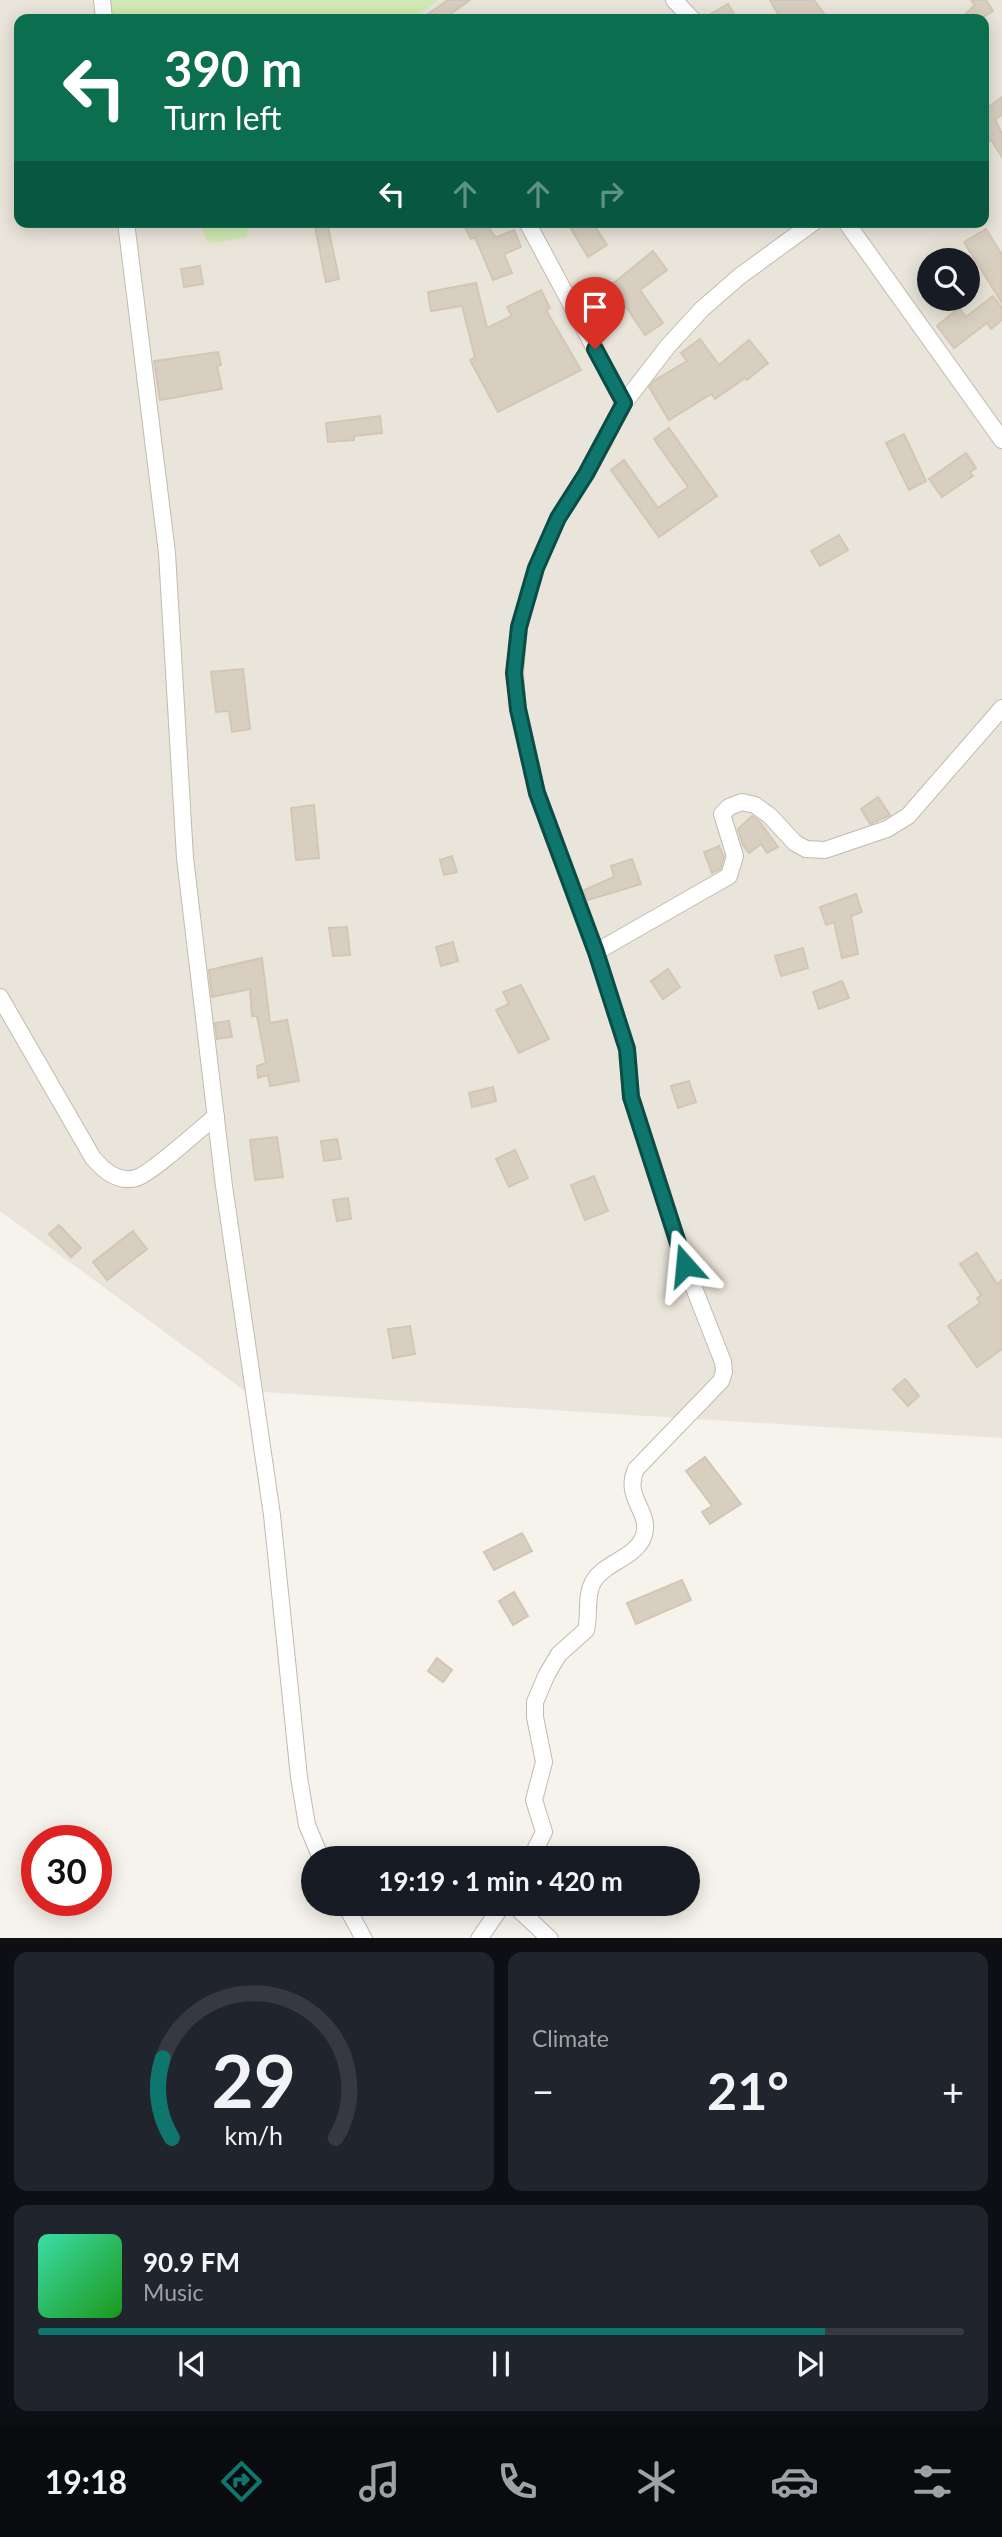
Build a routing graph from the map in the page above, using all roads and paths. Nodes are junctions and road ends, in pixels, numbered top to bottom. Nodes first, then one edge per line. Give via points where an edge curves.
1 (674, 0) edge
2 (687, 14) edge
3 (127, 228) edge
4 (530, 228) edge
5 (806, 228) edge
6 (851, 228) edge
7 (624, 403) junction
8 (996, 419) edge
9 (1002, 440) edge
10 (1002, 708) edge
11 (596, 952) junction
12 (0, 997) edge
13 (216, 1116) junction
14 (316, 1846) edge
15 (537, 1846) edge
16 (352, 1916) edge
17 (495, 1916) edge
18 (526, 1916) edge
19 (364, 1938) edge
20 (479, 1938) edge
21 (550, 1938) edge

1 - 2 street
3 - 13 street via 166,553 186,858
4 - 7 street
5 - 7 street via 702,309
6 - 8 street
7 - 11 street via 558,518 536,568 519,627 514,673 537,793
8 - 9 street
10 - 11 street via 908,816 877,833 825,850 806,849 755,805 742,802 729,807 722,814 734,856 729,876
11 - 15 street via 627,1049 631,1097 724,1372 636,1469 632,1492 646,1524 642,1541 594,1579 586,1630 559,1654 539,1693 534,1707 544,1762 534,1800 544,1832
12 - 13 street via 104,1171 119,1178 137,1178
13 - 14 street via 272,1515 299,1777 307,1825
16 - 19 street
17 - 20 street
18 - 21 street

